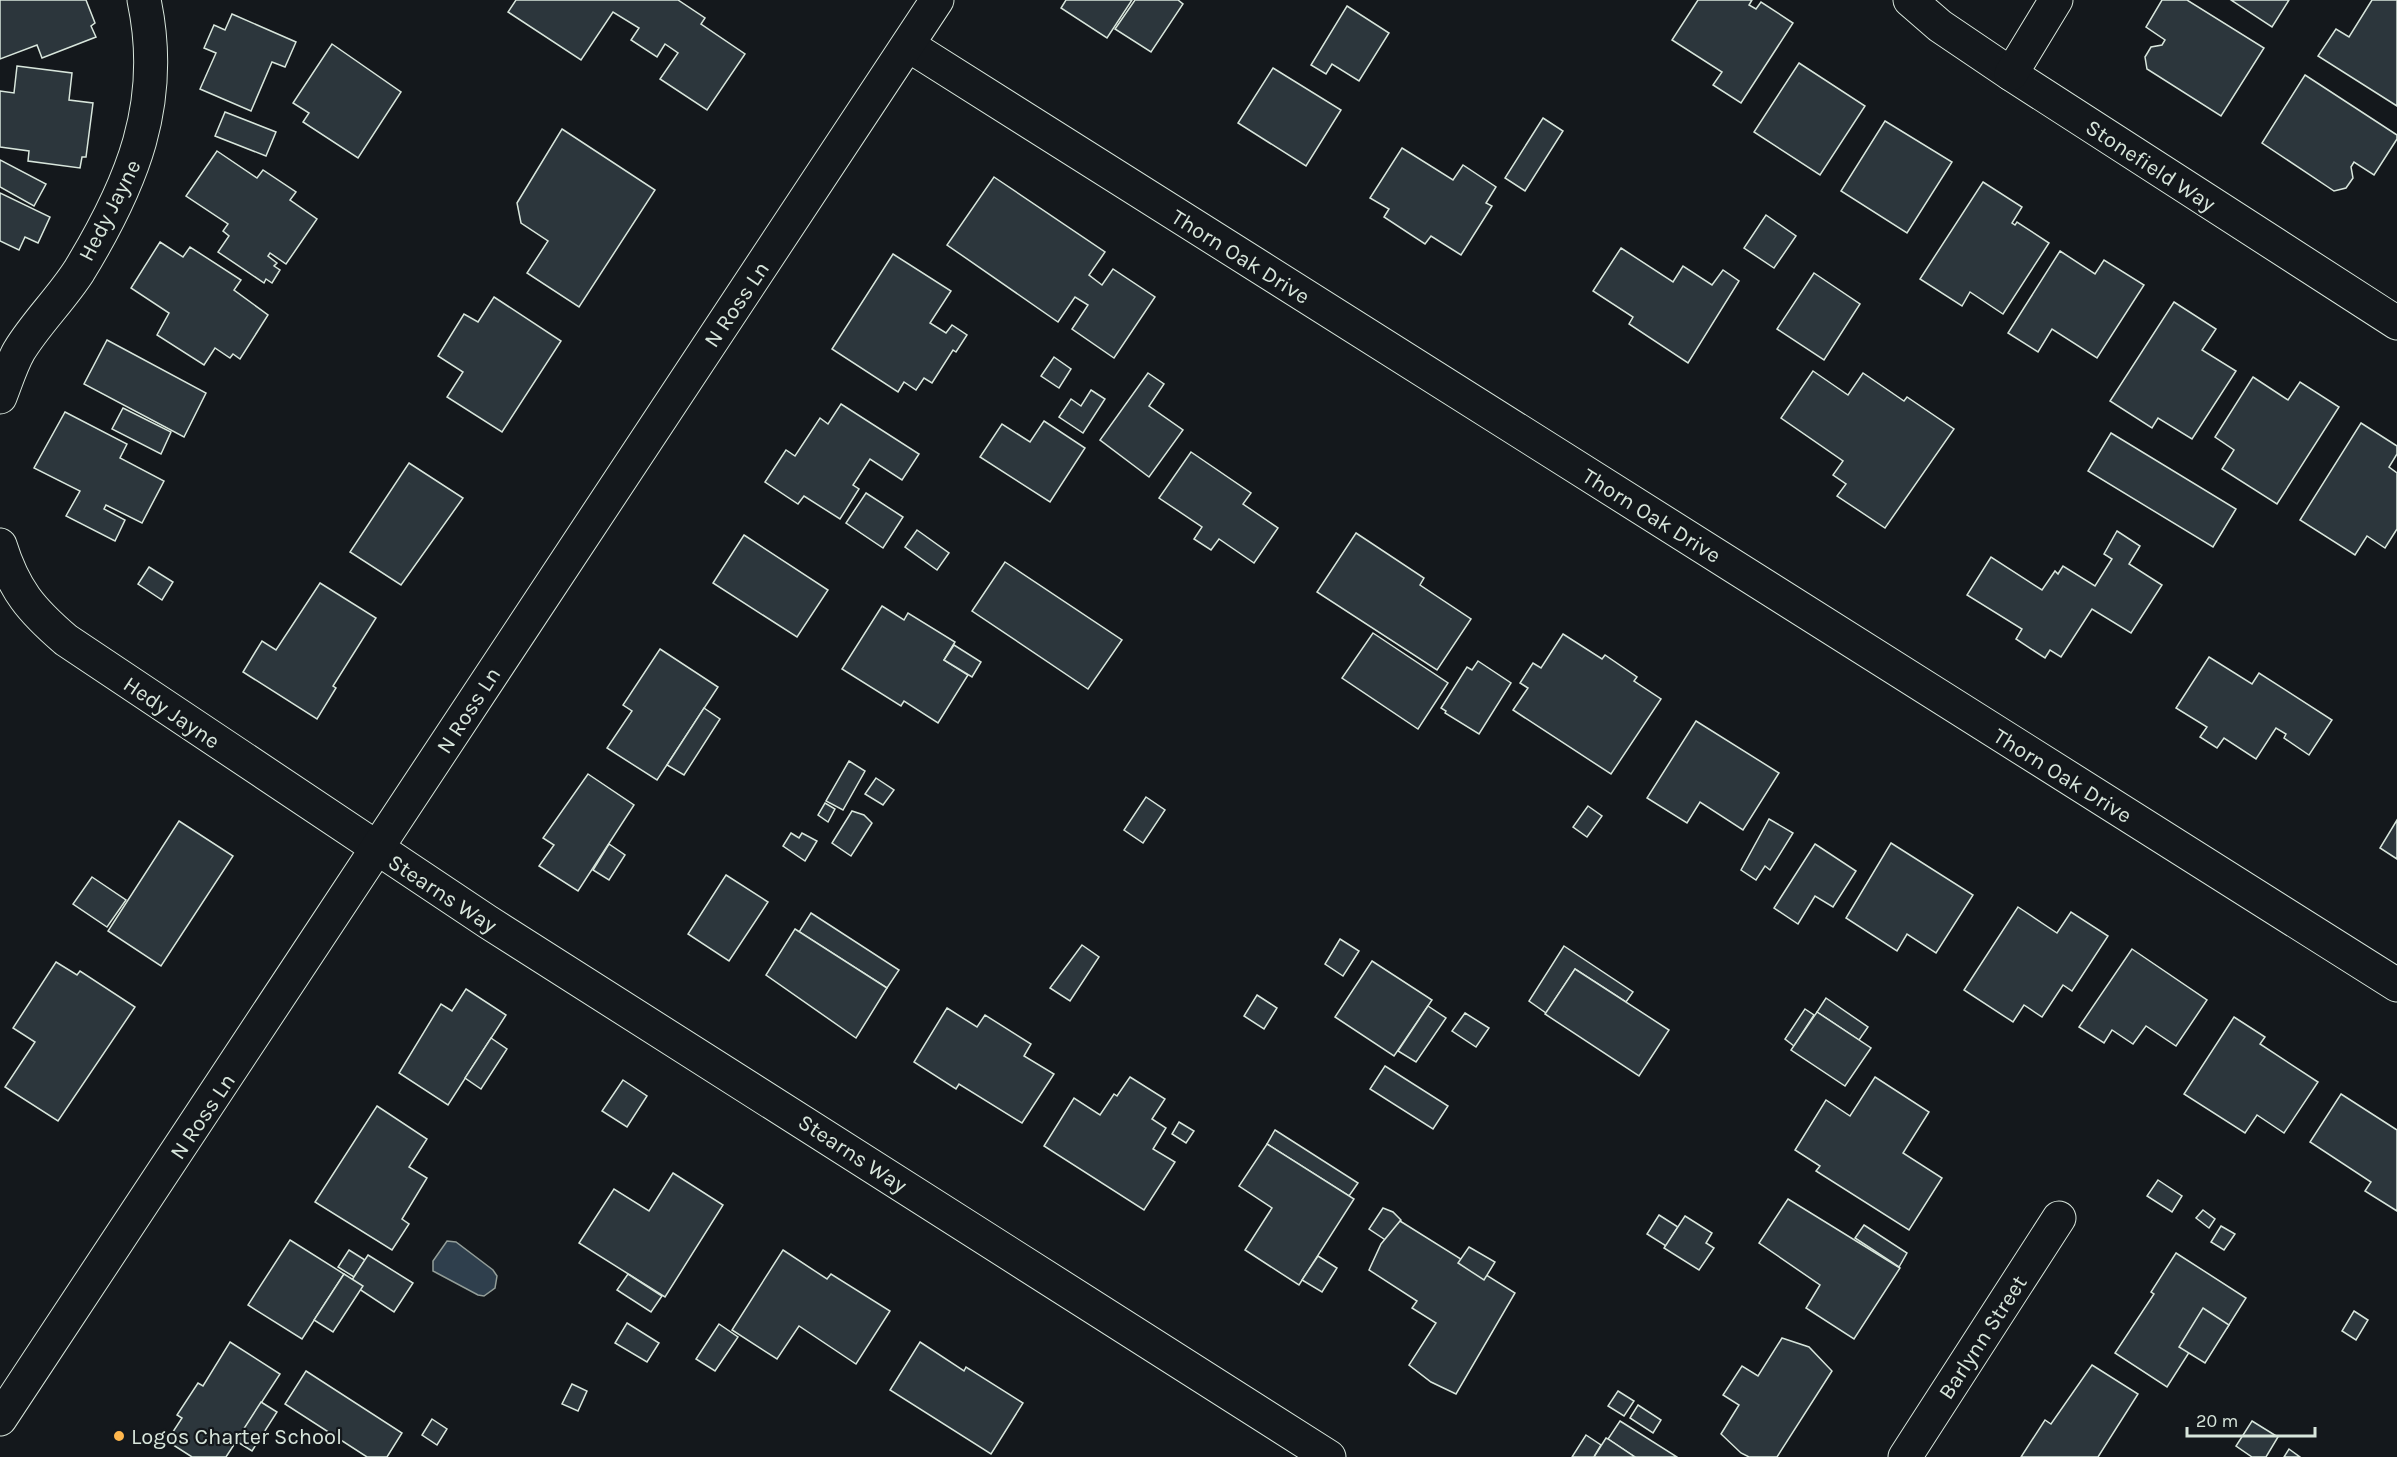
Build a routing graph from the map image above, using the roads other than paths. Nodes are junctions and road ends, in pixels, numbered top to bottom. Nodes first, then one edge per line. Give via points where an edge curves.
1 (144, 0) edge
2 (937, 0) edge
3 (1910, 0) edge
4 (2056, 0) edge
5 (908, 45) junction
6 (2011, 74) junction
7 (2394, 315) edge
8 (0, 397) edge
9 (0, 544) edge
10 (377, 850) junction
11 (2397, 985) edge
12 (2059, 1218) dead end
13 (0, 1419) edge
14 (1329, 1457) edge
15 (1905, 1457) edge

1 - 8 street, Hedy Jayne via 150,57 149,110 140,150 79,271 19,352
2 - 5 street, N Ross Ln
3 - 6 street, Stonefield Way via 1940,27
4 - 6 street
5 - 10 street, N Ross Ln
5 - 11 street, Thorn Oak Drive
6 - 7 street, Stonefield Way
9 - 10 street, Hedy Jayne via 18,589 38,617 66,640
10 - 13 street, N Ross Ln
10 - 14 street, Stearns Way
12 - 15 street, Barlynn Street

